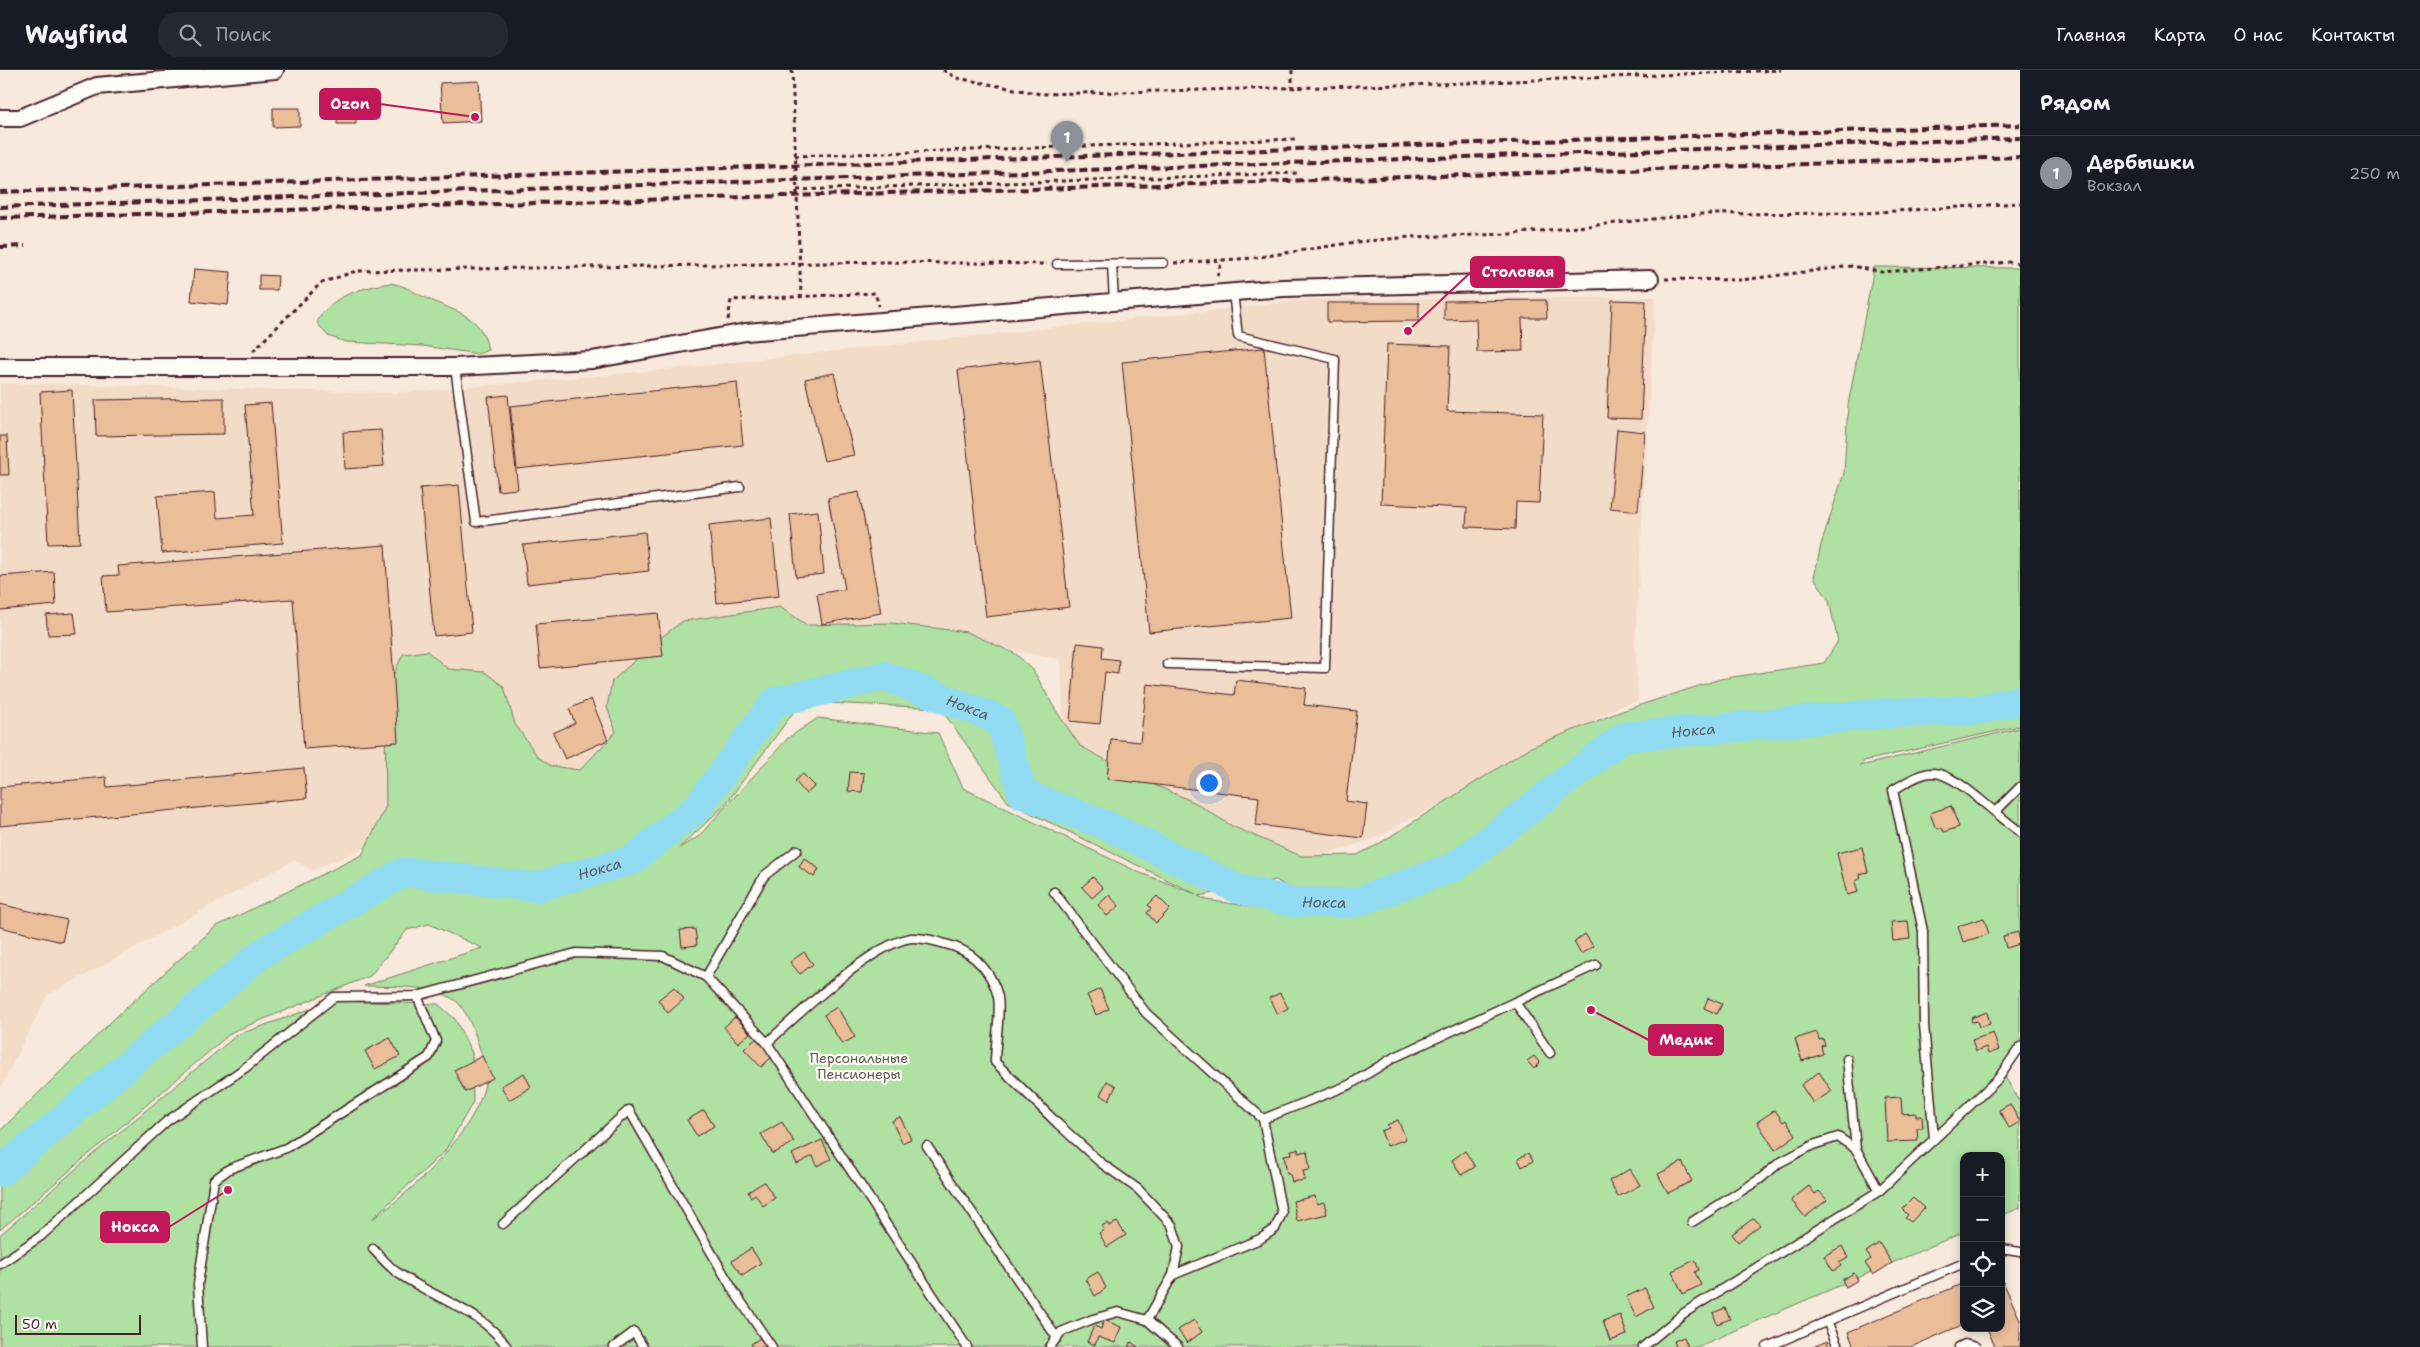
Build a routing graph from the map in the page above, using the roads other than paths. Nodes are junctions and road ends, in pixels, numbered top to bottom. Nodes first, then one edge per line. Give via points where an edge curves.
1 (275, 70) edge
2 (0, 118) edge
3 (1057, 264) road end
4 (1112, 264) junction
5 (1163, 264) road end
6 (1650, 279) road end
7 (1233, 292) junction
8 (1114, 302) junction
9 (0, 367) edge
10 (455, 367) junction
11 (740, 487) dead end
12 (1167, 664) dead end
13 (2020, 787) edge
14 (1995, 812) junction
15 (2020, 832) edge
16 (796, 850) dead end
17 (1054, 892) dead end
18 (1596, 965) dead end
19 (706, 977) junction
20 (417, 996) junction
21 (1515, 1002) junction
22 (767, 1042) junction
23 (2020, 1047) edge
24 (1550, 1054) dead end
25 (1847, 1059) dead end
26 (1263, 1119) junction
27 (1934, 1140) junction
28 (928, 1146) dead end
29 (1856, 1149) junction
30 (1879, 1191) junction
31 (1692, 1222) dead end
32 (504, 1224) dead end
33 (373, 1249) dead end
34 (2005, 1250) edge
35 (2020, 1252) edge
36 (0, 1264) edge
37 (1960, 1265) edge
38 (1173, 1275) junction
39 (1147, 1320) junction
40 (1827, 1321) junction
41 (1057, 1338) junction
42 (202, 1347) edge
43 (508, 1347) edge
44 (614, 1347) edge
45 (643, 1347) edge
46 (772, 1347) edge
47 (967, 1347) edge
48 (1050, 1347) edge
49 (1178, 1347) edge
50 (1643, 1347) edge
51 (1767, 1347) edge
52 (1838, 1347) edge
53 (1959, 1347) edge
54 (1976, 1347) edge

1 - 2 street via 97,86 20,118
3 - 4 lane
4 - 5 lane
4 - 8 lane
6 - 7 street
7 - 8 street
7 - 12 lane via 1238,336 1335,359 1325,668
8 - 10 street via 746,332 592,360
9 - 10 street
10 - 11 lane via 476,522
13 - 14 lane
14 - 15 lane
14 - 27 lane via 1961,784 1933,773 1892,790 1923,931 1924,1025
16 - 19 lane via 764,876
17 - 26 lane via 1146,1012
18 - 21 lane
19 - 20 lane via 663,956 576,954
19 - 22 lane
20 - 36 lane via 334,996 245,1068 167,1121 41,1236
20 - 42 lane via 436,1041 429,1056 286,1148 230,1169 214,1180 198,1284
21 - 24 lane
21 - 26 lane via 1393,1058 1349,1085
22 - 38 lane via 819,996 877,952 910,938 935,940 964,950 987,969 998,998 995,1062 1101,1163 1138,1189 1172,1225 1179,1247
22 - 47 lane
23 - 27 lane via 1998,1079
25 - 29 lane
26 - 38 lane via 1282,1212 1275,1229 1260,1239
27 - 30 lane
28 - 41 lane
29 - 30 lane
29 - 31 lane via 1838,1137 1813,1145 1779,1163 1760,1179
30 - 50 lane via 1684,1313
32 - 46 lane via 630,1110 733,1290
33 - 43 lane via 398,1273 498,1333
34 - 35 lane
37 - 40 lane
38 - 39 lane
39 - 41 lane via 1118,1312 1061,1332
39 - 49 lane
40 - 51 lane
40 - 52 lane
41 - 48 lane
44 - 45 lane via 634,1332
53 - 54 lane via 1965,1344

